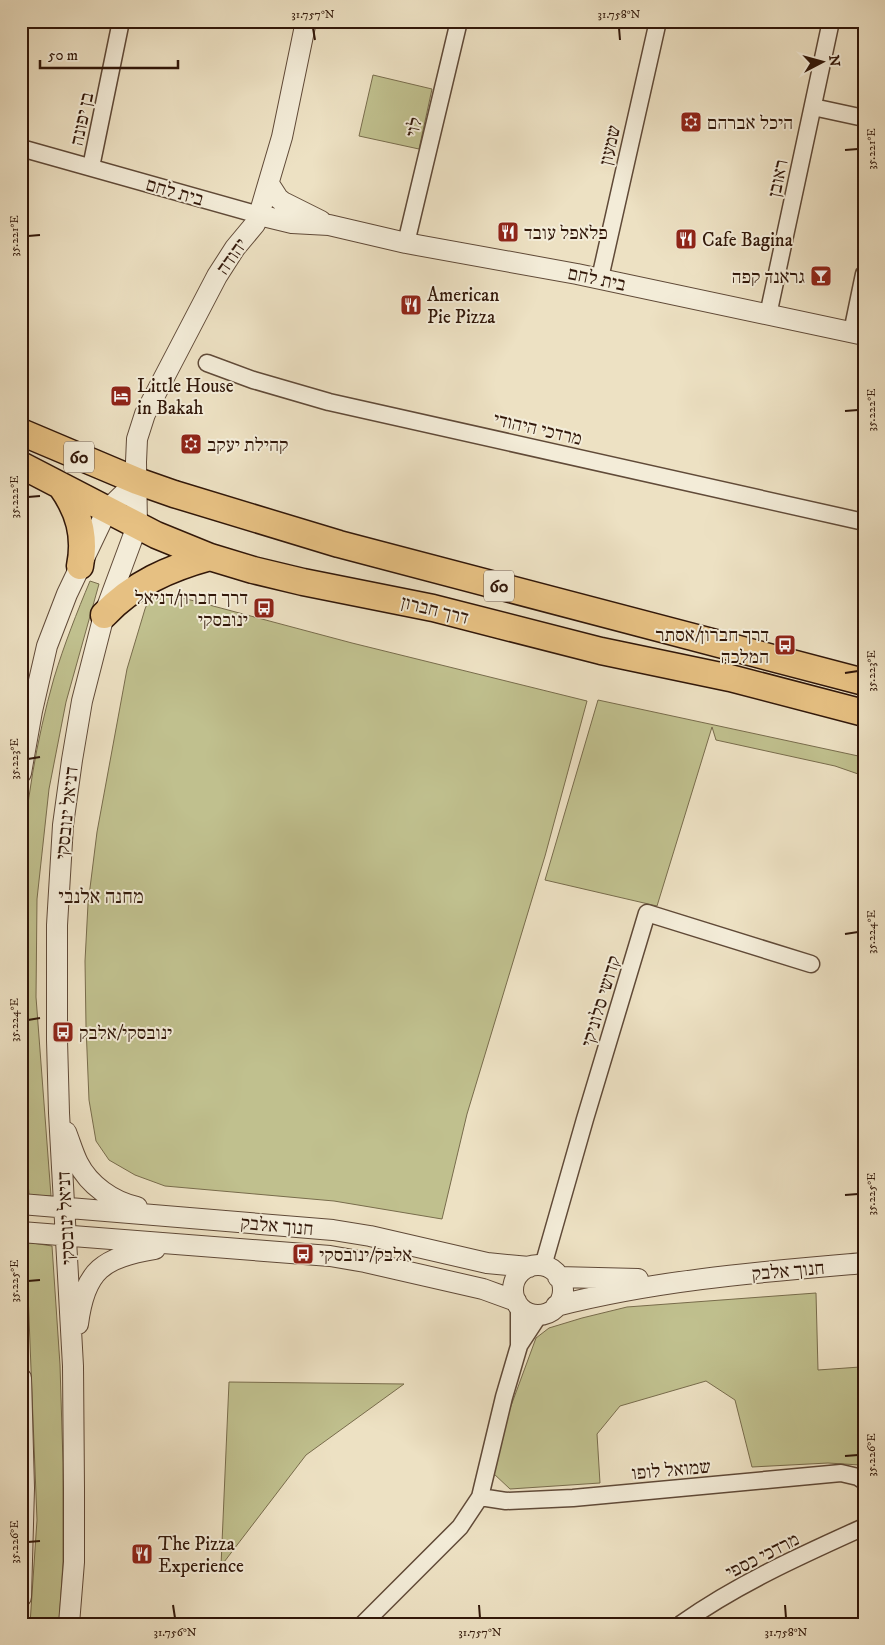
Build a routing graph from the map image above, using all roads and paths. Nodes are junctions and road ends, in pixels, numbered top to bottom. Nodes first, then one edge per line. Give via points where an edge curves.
1 (122, 21) edge
2 (306, 21) edge
3 (459, 21) edge
4 (658, 21) edge
5 (830, 21) edge
6 (813, 107) junction
7 (864, 118) edge
8 (21, 148) edge
9 (91, 167) junction
10 (269, 184) junction
11 (259, 215) junction
12 (330, 225) junction
13 (406, 243) junction
14 (864, 274) edge
15 (600, 278) junction
16 (768, 315) junction
17 (858, 333) edge
18 (207, 363) dead end
19 (21, 432) edge
20 (21, 465) edge
21 (137, 482) junction
22 (61, 486) junction
23 (107, 510) junction
24 (864, 522) edge
25 (137, 526) junction
26 (210, 557) junction
27 (80, 566) junction
28 (104, 614) junction
29 (864, 682) edge
30 (864, 713) edge
31 (21, 773) edge
32 (811, 964) dead end
33 (59, 1113) junction
34 (21, 1204) edge
35 (64, 1206) junction
36 (195, 1218) junction
37 (21, 1232) edge
38 (66, 1236) junction
39 (181, 1244) junction
40 (864, 1263) edge
41 (544, 1270) junction
42 (712, 1277) junction
43 (517, 1304) junction
44 (548, 1310) junction
45 (518, 1346) junction
46 (72, 1366) junction
47 (21, 1378) edge
48 (864, 1481) edge
49 (480, 1497) junction
50 (864, 1527) edge
51 (21, 1597) edge
52 (69, 1624) edge
53 (363, 1624) edge
54 (682, 1624) edge

1 - 9 street, בן יפונה
2 - 10 street, יהודה
3 - 13 street, לוי
4 - 15 street, שמעון
5 - 6 street, ראובן
6 - 7 street
6 - 16 street, ראובן
8 - 9 street, בית לחם
9 - 11 street, בית לחם
10 - 11 street, יהודה
10 - 12 street, בית לחם via 283,202
11 - 12 street, בית לחם via 292,223
11 - 21 street, יהודה via 216,276 146,414 137,439
12 - 13 street, בית לחם
13 - 15 street, בית לחם
14 - 17 street
15 - 16 street, בית לחם
16 - 17 street, בית לחם
18 - 24 street, מרדכי היהודי via 329,402
19 - 21 highway, דרך חברון / 60
20 - 22 highway, דרך חברון / 60
21 - 23 street
21 - 25 street, דניאל ינובסקי
21 - 29 highway, דרך חברון / 60 via 339,544
22 - 23 highway, דרך חברון / 60
22 - 27 highway via 80,522
23 - 25 highway, דרך חברון / 60
23 - 27 street
25 - 26 highway, דרך חברון / 60
25 - 28 street, דניאל ינובסקי
26 - 28 highway via 177,567 138,586
26 - 30 highway, דרך חברון / 60 via 303,582 423,606 730,678
27 - 31 street via 47,646
28 - 33 street, דניאל ינובסקי via 82,701 63,825 57,926
32 - 41 street, קדושי סלוניקי via 648,913 584,1119
33 - 35 street, דניאל ינובסקי
33 - 36 street via 78,1163 97,1188 130,1206
34 - 35 street, חנוך אלבק
35 - 36 street, חנוך אלבק
35 - 38 street, דניאל ינובסקי
36 - 41 street, חנוך אלבק via 333,1230 487,1263
37 - 38 street, חנוך אלבק
38 - 39 street, חנוך אלבק
38 - 46 street, דניאל ינובסקי
39 - 43 street, חנוך אלבק via 330,1256 365,1262 483,1289
39 - 46 street via 132,1253 110,1261 97,1272 85,1287
40 - 42 street, חנוך אלבק
41 - 42 street, חנוך אלבק via 640,1279
41 - 43 street via 522,1271 516,1277 513,1290
41 - 44 street via 561,1284 562,1294
42 - 44 street, חנוך אלבק via 620,1291
43 - 44 street via 528,1313
43 - 45 street
44 - 45 street via 530,1326
45 - 49 street
46 - 52 street, דניאל ינובסקי via 74,1562
47 - 51 street via 24,1488
48 - 49 street, שמואל לופו via 841,1473 573,1498 506,1501
49 - 53 street via 460,1527
50 - 54 street, מרדכי כספי via 742,1587

